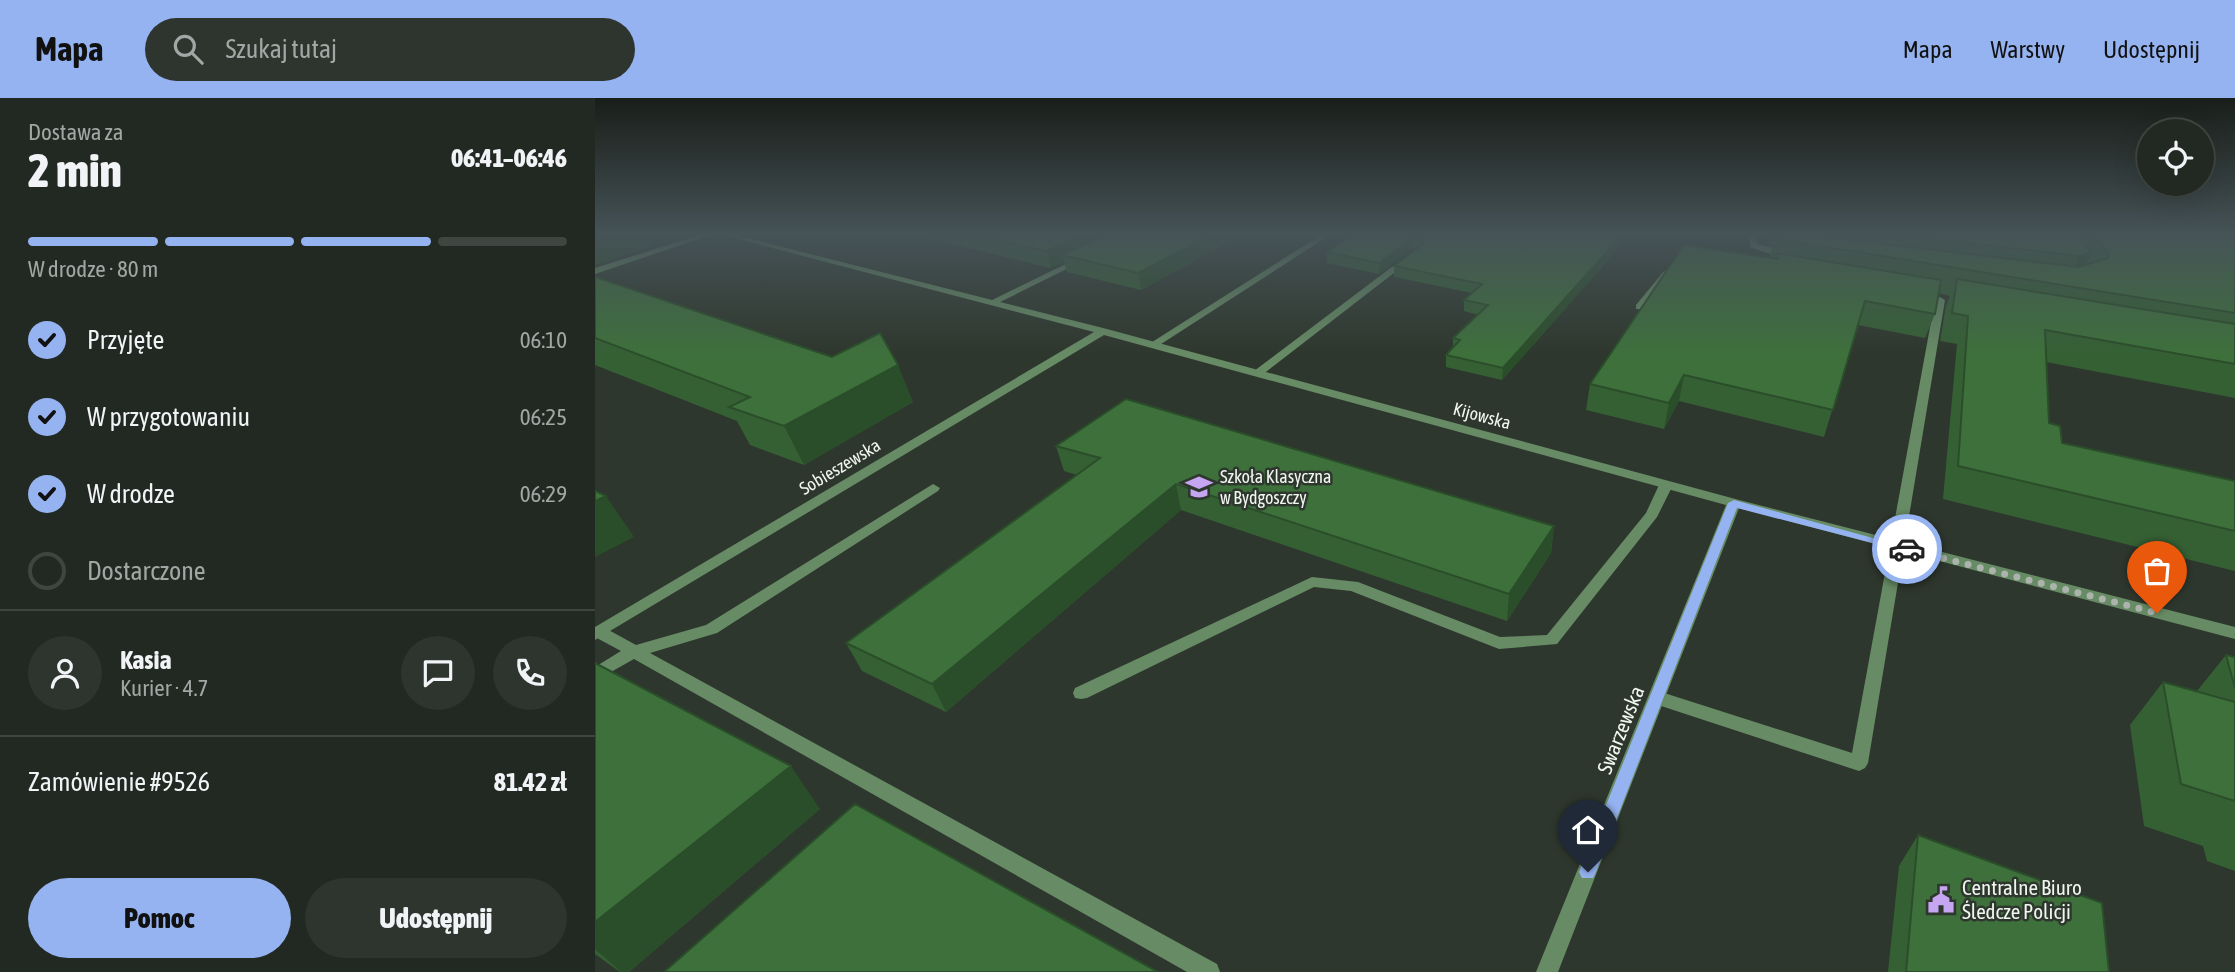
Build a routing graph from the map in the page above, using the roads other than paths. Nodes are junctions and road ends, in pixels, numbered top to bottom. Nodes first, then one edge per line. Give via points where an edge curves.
1 (877, 274) edge
2 (1051, 274) edge
3 (1265, 274) edge
4 (1389, 274) edge
5 (1667, 274) edge
6 (1927, 298) edge
7 (1940, 300) junction
8 (1954, 302) edge
9 (991, 303) junction
10 (1639, 307) edge
11 (1103, 331) junction
12 (1154, 344) junction
13 (1258, 373) junction
14 (1666, 485) junction
15 (933, 488) dead end
16 (1734, 503) junction
17 (1899, 547) junction
18 (597, 633) edge
19 (2235, 633) edge
20 (632, 652) junction
21 (595, 675) edge
22 (1081, 694) dead end
23 (1658, 698) junction
24 (1209, 972) edge
25 (1547, 972) edge

1 - 9 street, Kijowska
2 - 9 street
3 - 12 street
4 - 13 street
5 - 10 street
6 - 7 street
7 - 8 street
7 - 17 street
9 - 11 street, Kijowska
11 - 12 street, Kijowska
11 - 18 street, Sobieszewska
12 - 13 street, Kijowska
13 - 14 street, Kijowska
14 - 16 street, Kijowska
14 - 22 street via 1652,514 1551,640 1499,643 1353,586 1312,582
15 - 20 street via 711,629
16 - 17 street, Kijowska
16 - 23 street, Swarzewska
17 - 19 street, Kijowska
17 - 23 street via 1859,763
18 - 20 street
20 - 21 street
20 - 24 street
23 - 25 street, Swarzewska

